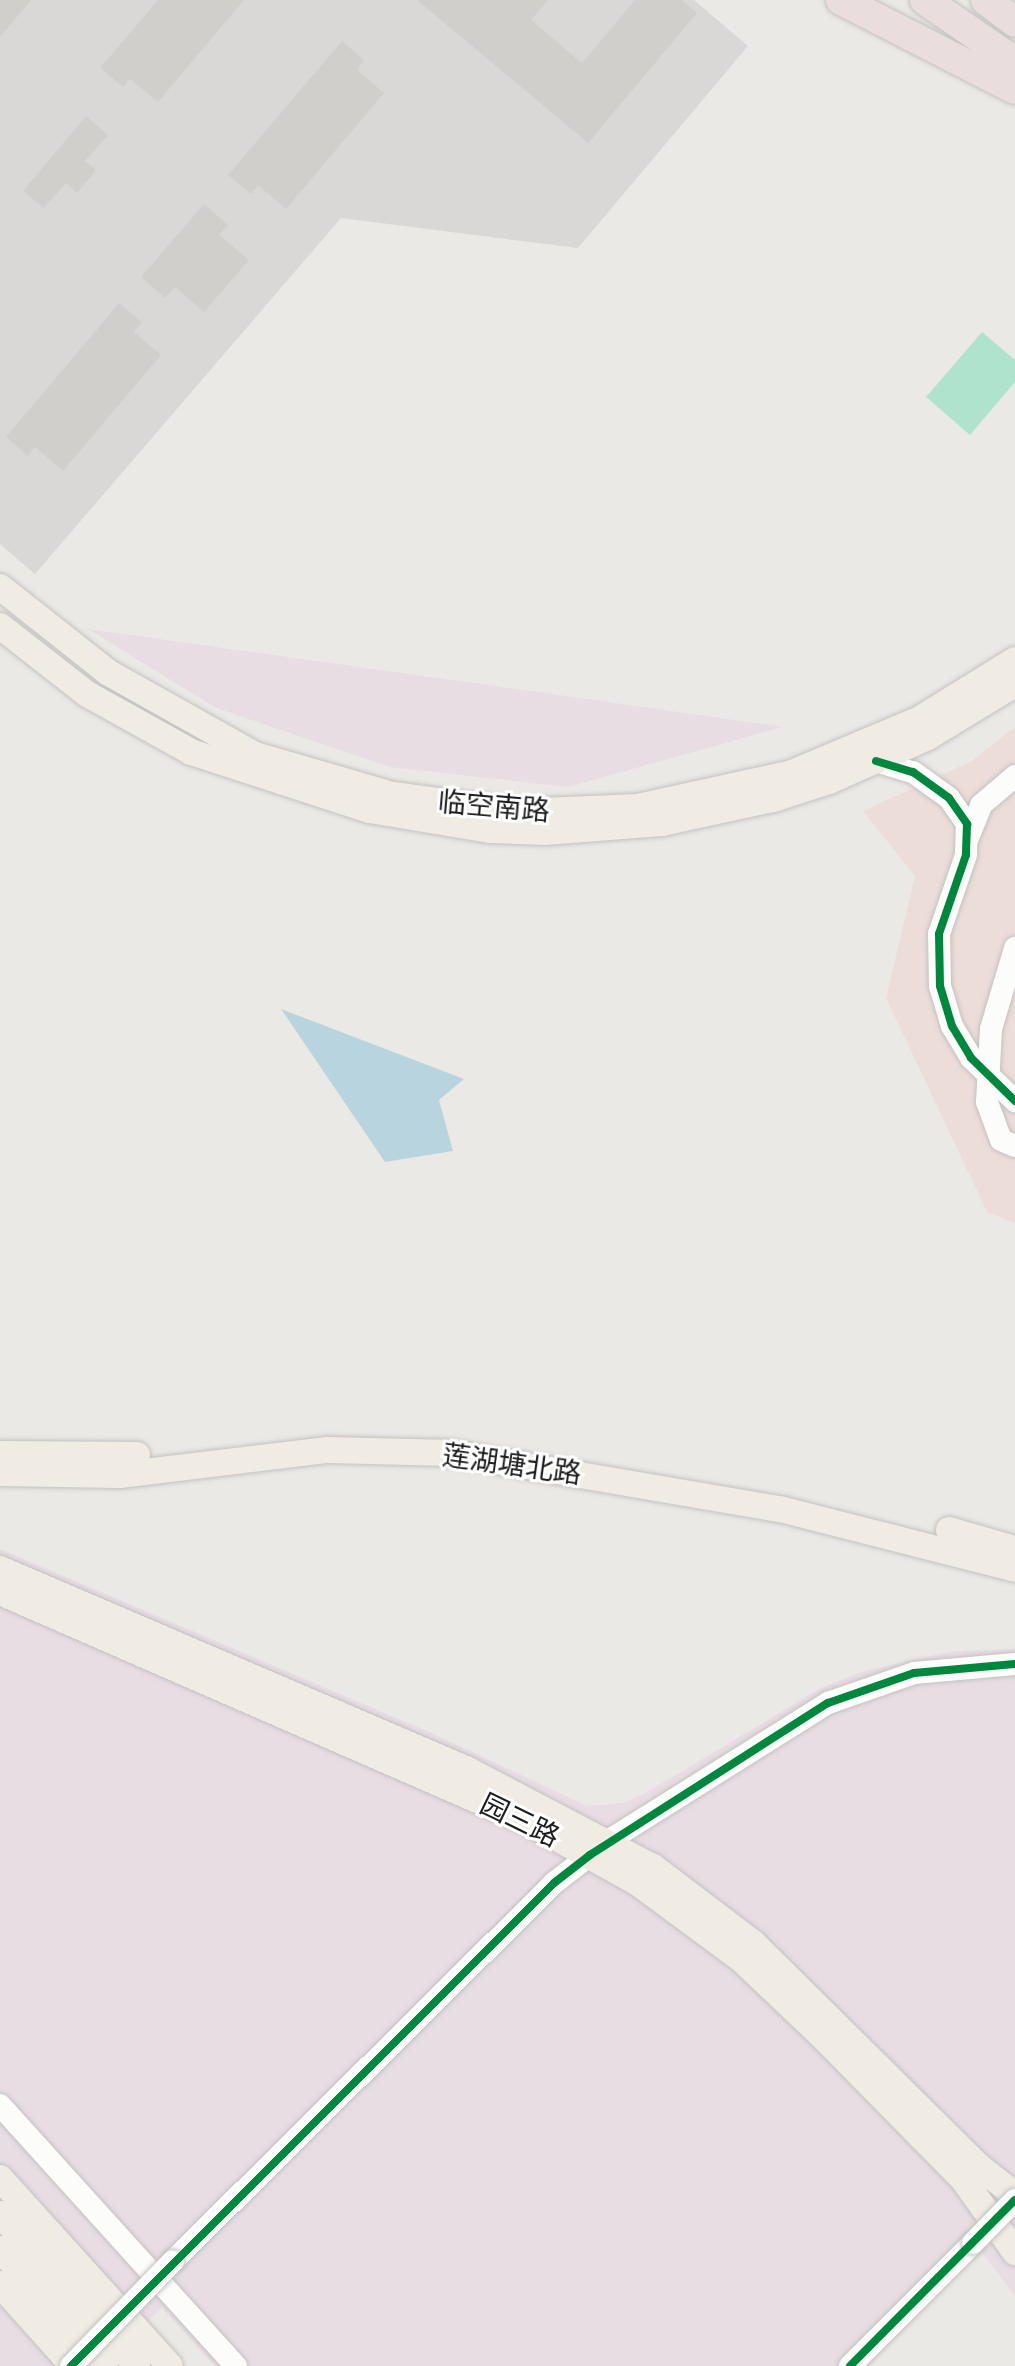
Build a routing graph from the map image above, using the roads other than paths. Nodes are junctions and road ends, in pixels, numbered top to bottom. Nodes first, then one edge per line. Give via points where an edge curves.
1 (841, 0) edge
2 (925, 0) edge
3 (944, 0) edge
4 (986, 0) edge
5 (1015, 22) edge
6 (1015, 52) edge
7 (1015, 62) edge
8 (1015, 89) edge
9 (0, 587) edge
10 (0, 626) edge
11 (1015, 660) edge
12 (1015, 684) edge
13 (876, 761) junction
14 (1015, 776) edge
15 (967, 839) junction
16 (1015, 948) edge
17 (971, 1058) junction
18 (988, 1078) junction
19 (1015, 1101) edge
20 (987, 1102) junction
21 (1015, 1146) edge
22 (0, 1454) edge
23 (0, 1473) edge
24 (1015, 1549) edge
25 (0, 1569) edge
26 (1015, 1569) edge
27 (0, 1592) edge
28 (1015, 1664) edge
29 (599, 1848) junction
30 (0, 2105) edge
31 (0, 2178) edge
32 (1015, 2198) edge
33 (0, 2214) edge
34 (0, 2249) edge
35 (1015, 2252) edge
36 (0, 2284) edge
37 (72, 2366) edge
38 (105, 2366) edge
39 (137, 2366) edge
40 (170, 2366) edge
41 (236, 2366) edge
42 (850, 2366) edge

1 - 8 highway
2 - 7 highway
3 - 6 highway
4 - 5 highway
9 - 11 main road, 临空南路 via 109,673 255,755 393,795 504,811 638,807 792,773 920,719
10 - 13 main road, 临空南路 via 87,694 191,752 328,799 438,824 545,832 662,823 773,799
12 - 13 main road, 临空南路 via 928,737
13 - 15 street via 901,765 949,798 967,824
14 - 15 street via 981,805
15 - 17 street via 939,934 938,969 944,1003
16 - 18 street via 994,1014
17 - 18 street
17 - 20 street
18 - 19 street
18 - 20 street
20 - 21 street via 1001,1140
22 - 24 main road, 莲湖塘北路 via 112,1457 322,1433 398,1431 557,1452 785,1492
23 - 26 main road, 莲湖塘北路 via 120,1475 328,1450 451,1453 780,1509
25 - 29 main road, 园三路 via 468,1770
27 - 29 main road, 园三路
28 - 29 street via 914,1673 828,1703
29 - 32 main road, 园三路 via 703,1902 753,1943
29 - 35 main road, 园三路 via 741,1959 963,2179
29 - 37 street, bridge via 554,1883
30 - 41 street
31 - 40 main road
32 - 42 street, bridge
33 - 39 main road
34 - 38 main road
36 - 37 main road

